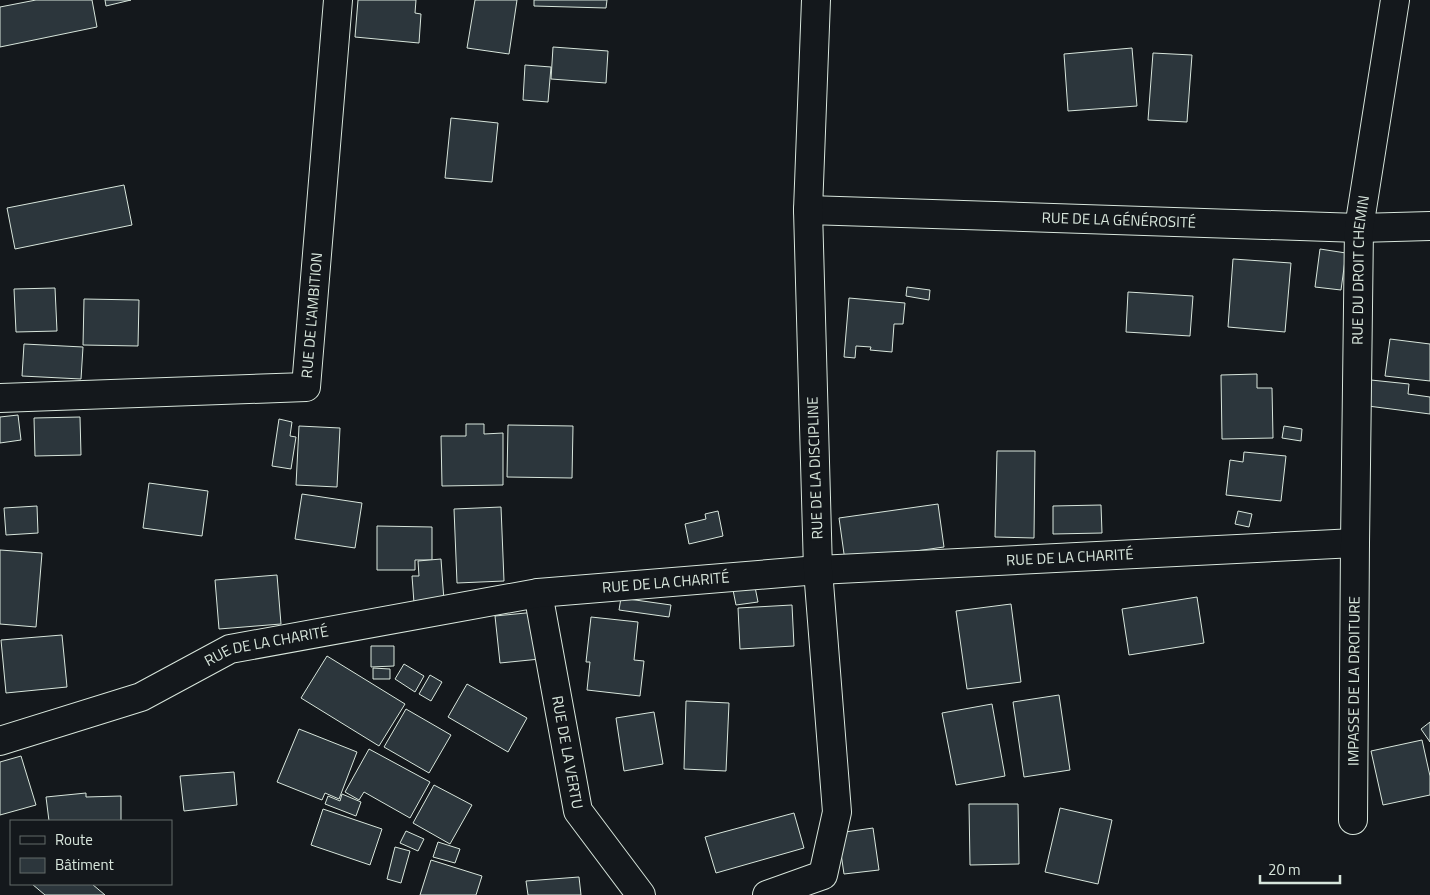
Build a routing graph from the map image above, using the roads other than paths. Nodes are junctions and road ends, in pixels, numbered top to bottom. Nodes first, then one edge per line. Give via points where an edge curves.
1 (338, 0) edge
2 (816, 0) edge
3 (1395, 0) edge
4 (808, 210) junction
5 (1430, 226) edge
6 (1358, 228) junction
7 (0, 398) edge
8 (1355, 543) junction
9 (818, 570) junction
10 (538, 592) junction
11 (0, 741) edge
12 (1353, 820) dead end
13 (641, 895) edge
14 (767, 895) edge

1 - 7 street, RUE DE L'AMBITION via 306,387
2 - 4 street, RUE DE LA DISCIPLINE
3 - 6 street, RUE DU DROIT CHEMIN
4 - 6 street, RUE DE LA GÉNÉROSITÉ
4 - 9 street, RUE DE LA DISCIPLINE
5 - 6 street, RUE DE LA GÉNÉROSITÉ
6 - 8 street, RUE DU DROIT CHEMIN
8 - 9 street, RUE DE LA CHARITÉ
8 - 12 street, IMPASSE DE LA DROITURE
9 - 10 street, RUE DE LA CHARITÉ
9 - 14 street, RUE DE LA DISCIPLINE via 837,812 823,876
10 - 11 street, RUE DE LA CHARITÉ via 230,649 141,698
10 - 13 street, RUE DE LA VERTU via 578,811

